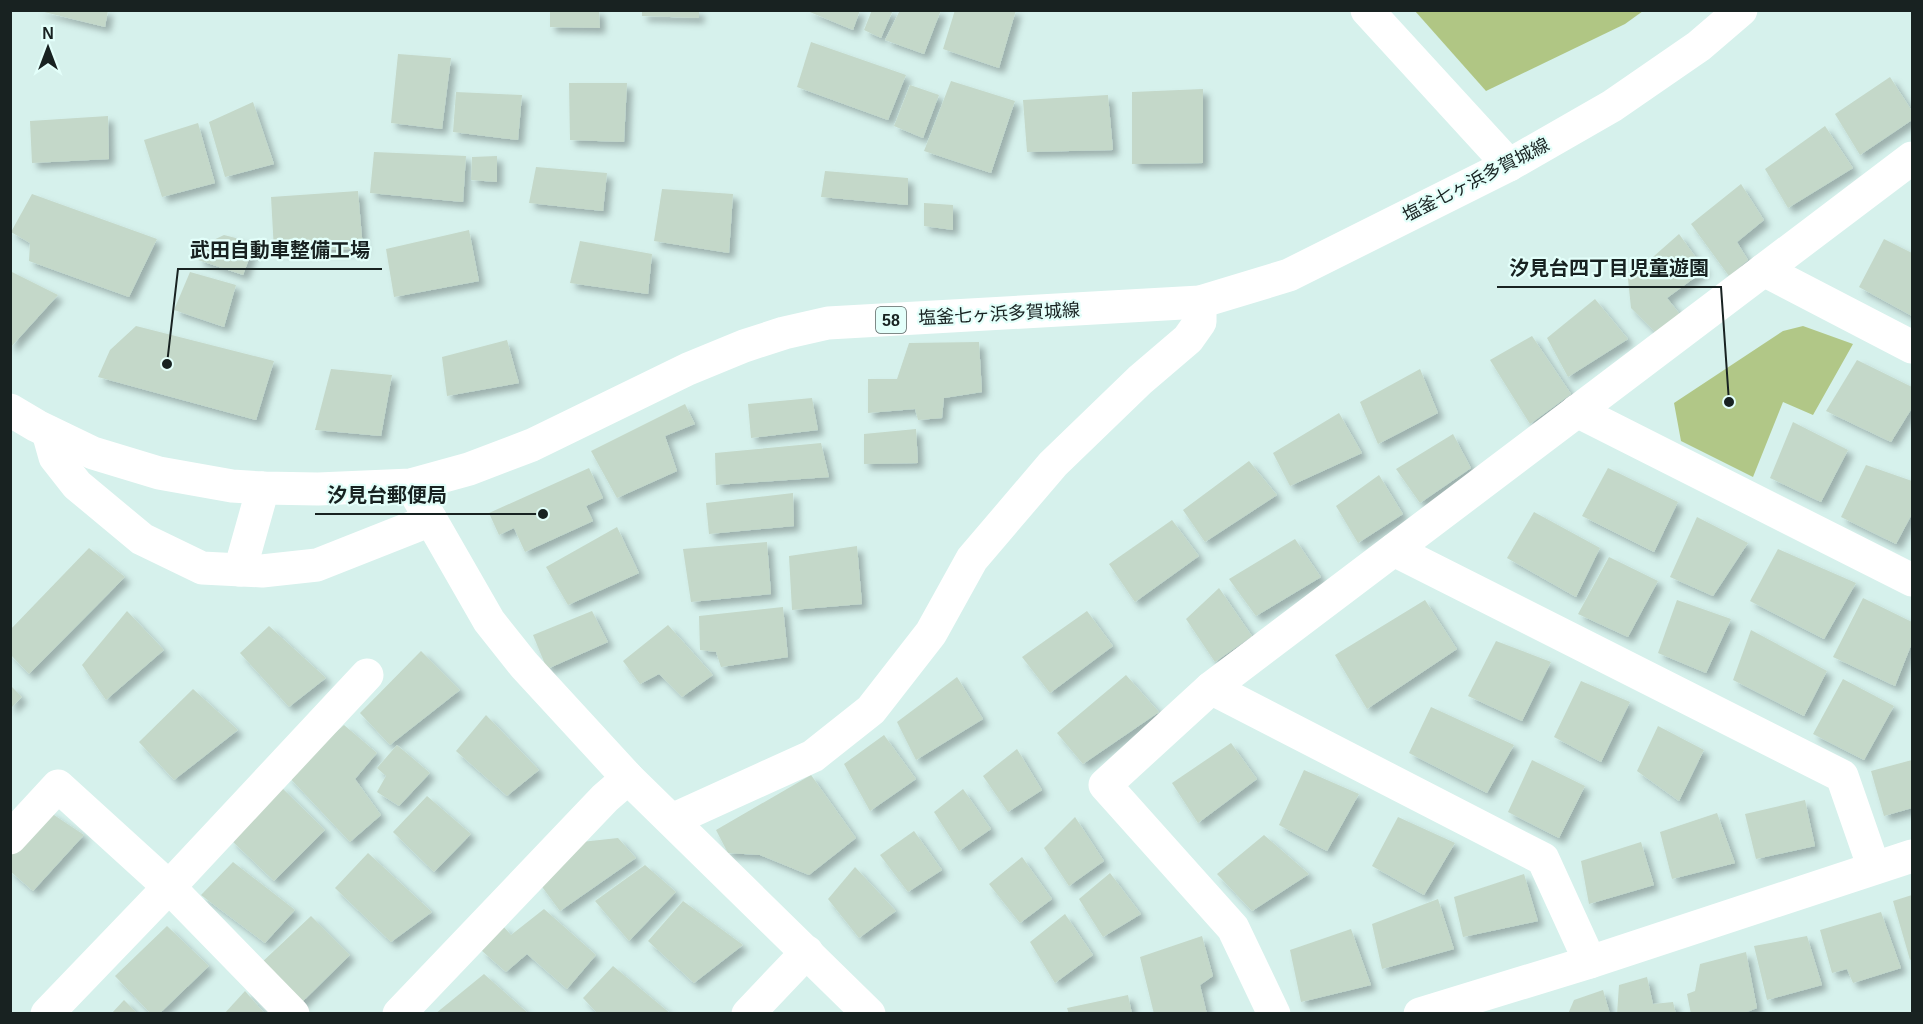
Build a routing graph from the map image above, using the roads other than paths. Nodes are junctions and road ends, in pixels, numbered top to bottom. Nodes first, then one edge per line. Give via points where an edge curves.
1 (1367, 10) edge
2 (1740, 10) edge
3 (1912, 158) edge
4 (1509, 165) junction
5 (1764, 270) junction
6 (1200, 302) junction
7 (1912, 347) edge
8 (10, 410) edge
9 (1577, 411) junction
10 (48, 432) junction
11 (411, 485) junction
12 (263, 488) junction
13 (430, 520) junction
14 (1394, 550) junction
15 (240, 570) junction
16 (1912, 580) edge
17 (368, 675) dead end
18 (1211, 688) junction
19 (628, 778) junction
20 (672, 820) junction
21 (10, 838) edge
22 (1912, 856) edge
23 (1874, 868) junction
24 (169, 887) junction
25 (807, 952) junction
26 (1590, 962) junction
27 (47, 1014) edge
28 (293, 1014) edge
29 (399, 1014) edge
30 (748, 1014) edge
31 (869, 1014) edge
32 (1274, 1014) edge
33 (1420, 1014) edge

1 - 4 street
2 - 4 street, 塩釜七ヶ浜多賀城線 / 58 via 1699,46 1612,106
3 - 5 street
4 - 6 street, 塩釜七ヶ浜多賀城線 / 58 via 1289,275
5 - 7 street
5 - 9 street
6 - 11 street, 塩釜七ヶ浜多賀城線 / 58 via 828,323 784,333 688,369 532,445 469,469
6 - 20 street via 1200,322 1188,339 1053,464 972,559 931,633 872,710 813,756
8 - 10 street, 塩釜七ヶ浜多賀城線 / 58
9 - 14 street
9 - 16 street
10 - 12 street, 塩釜七ヶ浜多賀城線 / 58 via 93,453 159,473
10 - 15 street via 55,457 77,485 142,539 202,568
11 - 12 street, 塩釜七ヶ浜多賀城線 / 58
11 - 13 street
12 - 15 street
13 - 15 street via 317,565
13 - 19 street via 489,621
14 - 18 street
14 - 23 street via 1842,776
17 - 24 street
18 - 26 street via 1542,859
18 - 32 street via 1105,785 1233,928
19 - 20 street
19 - 29 street
20 - 25 street
21 - 24 street via 58,786
22 - 23 street
23 - 26 street
24 - 27 street
24 - 28 street
25 - 30 street
25 - 31 street
26 - 33 street

